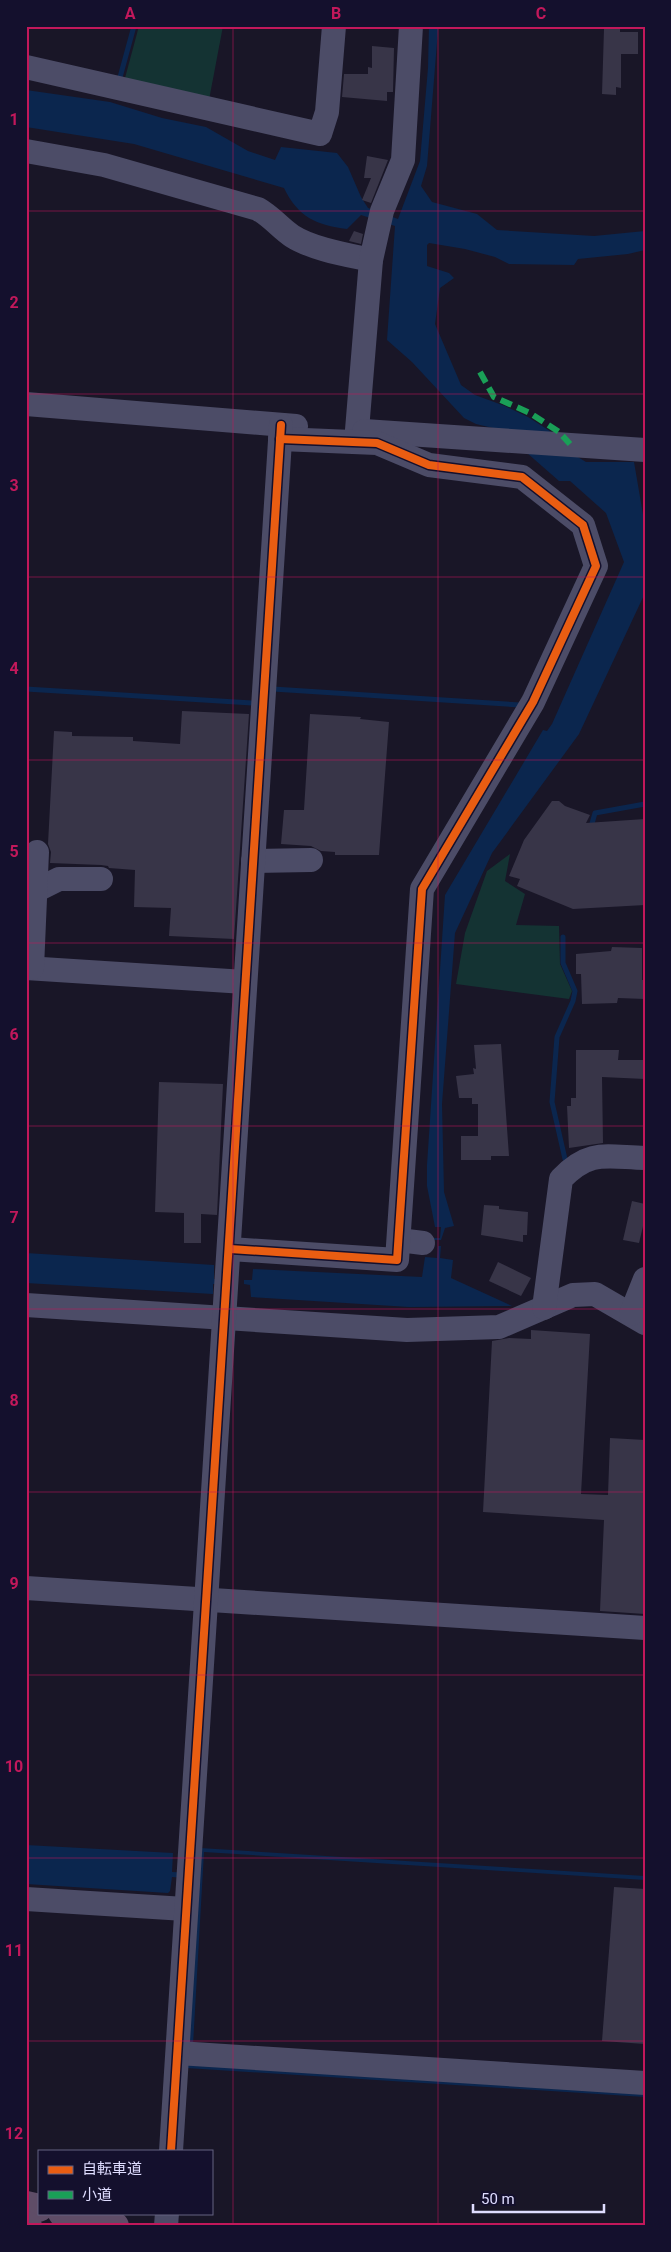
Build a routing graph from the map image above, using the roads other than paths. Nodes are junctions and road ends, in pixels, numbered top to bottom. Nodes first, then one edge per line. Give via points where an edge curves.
1 (334, 26) edge
2 (411, 26) edge
3 (26, 67) edge
4 (26, 152) edge
5 (371, 260) junction
6 (26, 404) edge
7 (357, 430) junction
8 (280, 432) junction
9 (645, 450) edge
10 (37, 852) dead end
11 (311, 860) dead end
12 (253, 861) junction
13 (101, 879) dead end
14 (35, 891) junction
15 (29, 968) edge
16 (245, 982) junction
17 (645, 1158) edge
18 (398, 1240) junction
19 (423, 1243) dead end
20 (230, 1249) junction
21 (645, 1279) edge
22 (26, 1305) edge
23 (544, 1308) junction
24 (225, 1318) junction
25 (638, 1318) edge
26 (26, 1588) edge
27 (207, 1599) junction
28 (645, 1628) edge
29 (26, 1899) edge
30 (185, 1909) junction
31 (178, 2053) junction
32 (645, 2083) edge
33 (171, 2150) edge
34 (66, 2214) edge
35 (115, 2226) edge

1 - 3 street via 327,112 320,134
2 - 5 street via 403,160 382,211
4 - 5 street via 104,165 258,210 273,218 293,236 323,248
5 - 7 street
6 - 8 street
7 - 8 street
7 - 9 street
8 - 12 street
8 - 18 street via 377,443 429,465 522,477 583,525 596,566 533,702 422,889
10 - 14 street
11 - 12 street
12 - 16 street
13 - 14 street via 59,879
14 - 15 street
15 - 16 street
16 - 20 street
17 - 23 street via 593,1157 575,1164 561,1179
18 - 19 street
18 - 20 street via 397,1260
20 - 24 street
21 - 25 street
22 - 24 street
23 - 24 street via 499,1327 407,1330
23 - 25 street via 573,1295 595,1294
24 - 27 street
26 - 27 street
27 - 28 street
27 - 30 street
29 - 30 street
30 - 31 street
31 - 32 street
31 - 33 street
34 - 35 highway

